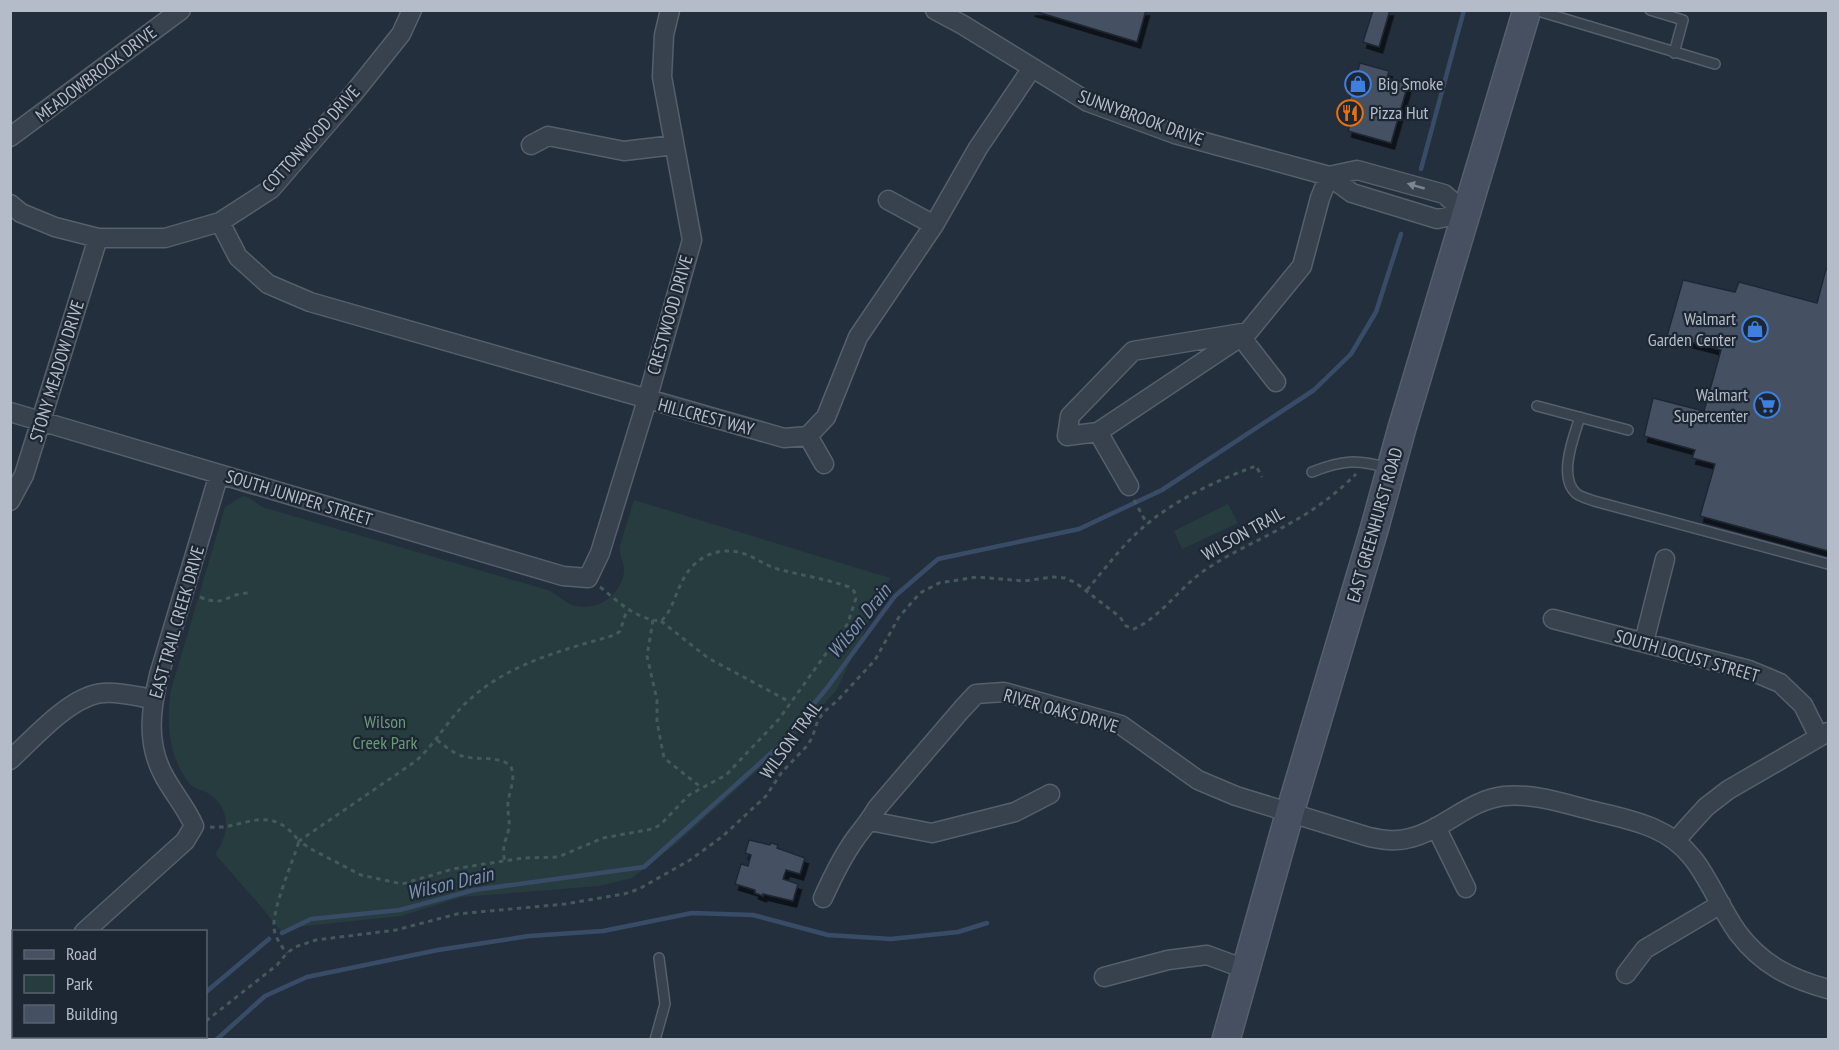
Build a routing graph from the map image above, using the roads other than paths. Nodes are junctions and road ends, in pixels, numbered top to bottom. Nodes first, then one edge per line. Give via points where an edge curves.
1 (181, 10) edge
2 (412, 10) edge
3 (670, 10) edge
4 (935, 10) edge
5 (1527, 10) edge
6 (1534, 10) edge
7 (1650, 10) edge
8 (1684, 15) edge
9 (1674, 53) junction
10 (1715, 64) dead end
11 (1032, 68) junction
12 (10, 137) edge
13 (531, 145) dead end
14 (674, 145) junction
15 (1329, 176) junction
16 (888, 200) dead end
17 (10, 204) edge
18 (1466, 213) junction
19 (220, 222) junction
20 (934, 225) junction
21 (98, 238) junction
22 (1245, 335) junction
23 (1276, 382) dead end
24 (647, 400) junction
25 (1537, 406) dead end
26 (10, 412) edge
27 (1580, 417) junction
28 (42, 421) junction
29 (1628, 430) dead end
30 (1098, 432) junction
31 (808, 436) junction
32 (824, 464) dead end
33 (1380, 466) junction
34 (1312, 472) dead end
35 (219, 474) junction
36 (1131, 491) road end
37 (10, 501) edge
38 (1665, 560) dead end
39 (1828, 564) edge
40 (588, 578) joint
41 (1553, 619) dead end
42 (1644, 642) junction
43 (153, 699) junction
44 (1824, 734) edge
45 (10, 759) edge
46 (1050, 794) dead end
47 (1290, 812) junction
48 (870, 821) junction
49 (1436, 827) junction
50 (1676, 840) junction
51 (1466, 888) dead end
52 (823, 898) dead end
53 (1721, 904) junction
54 (86, 930) edge
55 (659, 958) dead end
56 (1245, 969) junction
57 (1626, 974) dead end
58 (1104, 977) dead end
59 (1828, 989) edge
60 (655, 1040) edge
61 (1226, 1040) edge

1 - 12 street, MEADOWBROOK DRIVE
2 - 19 street, COTTONWOOD DRIVE via 401,34 270,189
3 - 14 street, CRESTWOOD DRIVE via 661,60
4 - 11 street, SUNNYBROOK DRIVE
5 - 18 main road, EAST GREENHURST ROAD
6 - 9 lane
7 - 8 lane
8 - 9 lane
9 - 10 lane
11 - 15 street, SUNNYBROOK DRIVE via 1088,102 1174,134
11 - 20 street via 978,147
13 - 14 street via 548,136 624,151
14 - 24 street, CRESTWOOD DRIVE via 692,240
15 - 18 street, SUNNYBROOK DRIVE via 1352,193 1437,219
18 -> 15 street, SUNNYBROOK DRIVE via 1444,194 1357,170
15 - 22 street via 1302,266
16 - 20 street
17 - 21 street, COTTONWOOD DRIVE via 21,213 55,227
18 - 33 main road, EAST GREENHURST ROAD
19 - 21 street, COTTONWOOD DRIVE via 165,238
19 - 24 street, HILLCREST WAY via 238,257 268,284 310,302
20 - 31 street via 858,337 826,417
21 - 28 street, STONY MEADOW DRIVE
22 - 23 street
22 - 30 street
22 - 30 street via 1133,351 1070,416 1067,436
24 - 31 street, HILLCREST WAY via 784,438
24 - 40 street, CRESTWOOD DRIVE via 600,553
25 - 27 lane
26 - 28 street, SOUTH JUNIPER STREET
27 - 29 lane
27 - 39 lane via 1567,461 1568,479 1576,494
28 - 35 street, SOUTH JUNIPER STREET
28 - 37 street, STONY MEADOW DRIVE via 24,475
30 - 36 street
31 - 32 street
33 - 34 lane via 1336,462
33 - 47 main road, EAST GREENHURST ROAD via 1374,530
35 - 40 street, SOUTH JUNIPER STREET via 563,576
35 - 43 street, EAST TRAIL CREEK DRIVE
38 - 42 street
41 - 42 street, SOUTH LOCUST STREET
42 - 44 street, SOUTH LOCUST STREET via 1749,670 1780,683 1803,705
43 - 45 street via 105,692 87,696 70,706
43 - 54 street, EAST TRAIL CREEK DRIVE via 151,736 156,755 162,773 194,826 186,841
44 - 50 street via 1728,790
46 - 48 street via 1015,812 932,833
47 - 48 street, RIVER OAKS DRIVE via 1198,780 1120,725 1004,692 976,694
47 - 49 street via 1391,841 1411,838
47 - 56 main road, EAST GREENHURST ROAD
48 - 52 street, RIVER OAKS DRIVE via 854,840
49 - 50 street via 1467,808 1504,796 1541,798 1634,821
49 - 51 street
50 - 53 street via 1702,869
53 - 57 street via 1645,949
53 - 59 street via 1737,932 1779,971
55 - 60 lane via 665,1004
56 - 58 street via 1208,955 1168,960
56 - 61 main road, EAST GREENHURST ROAD

